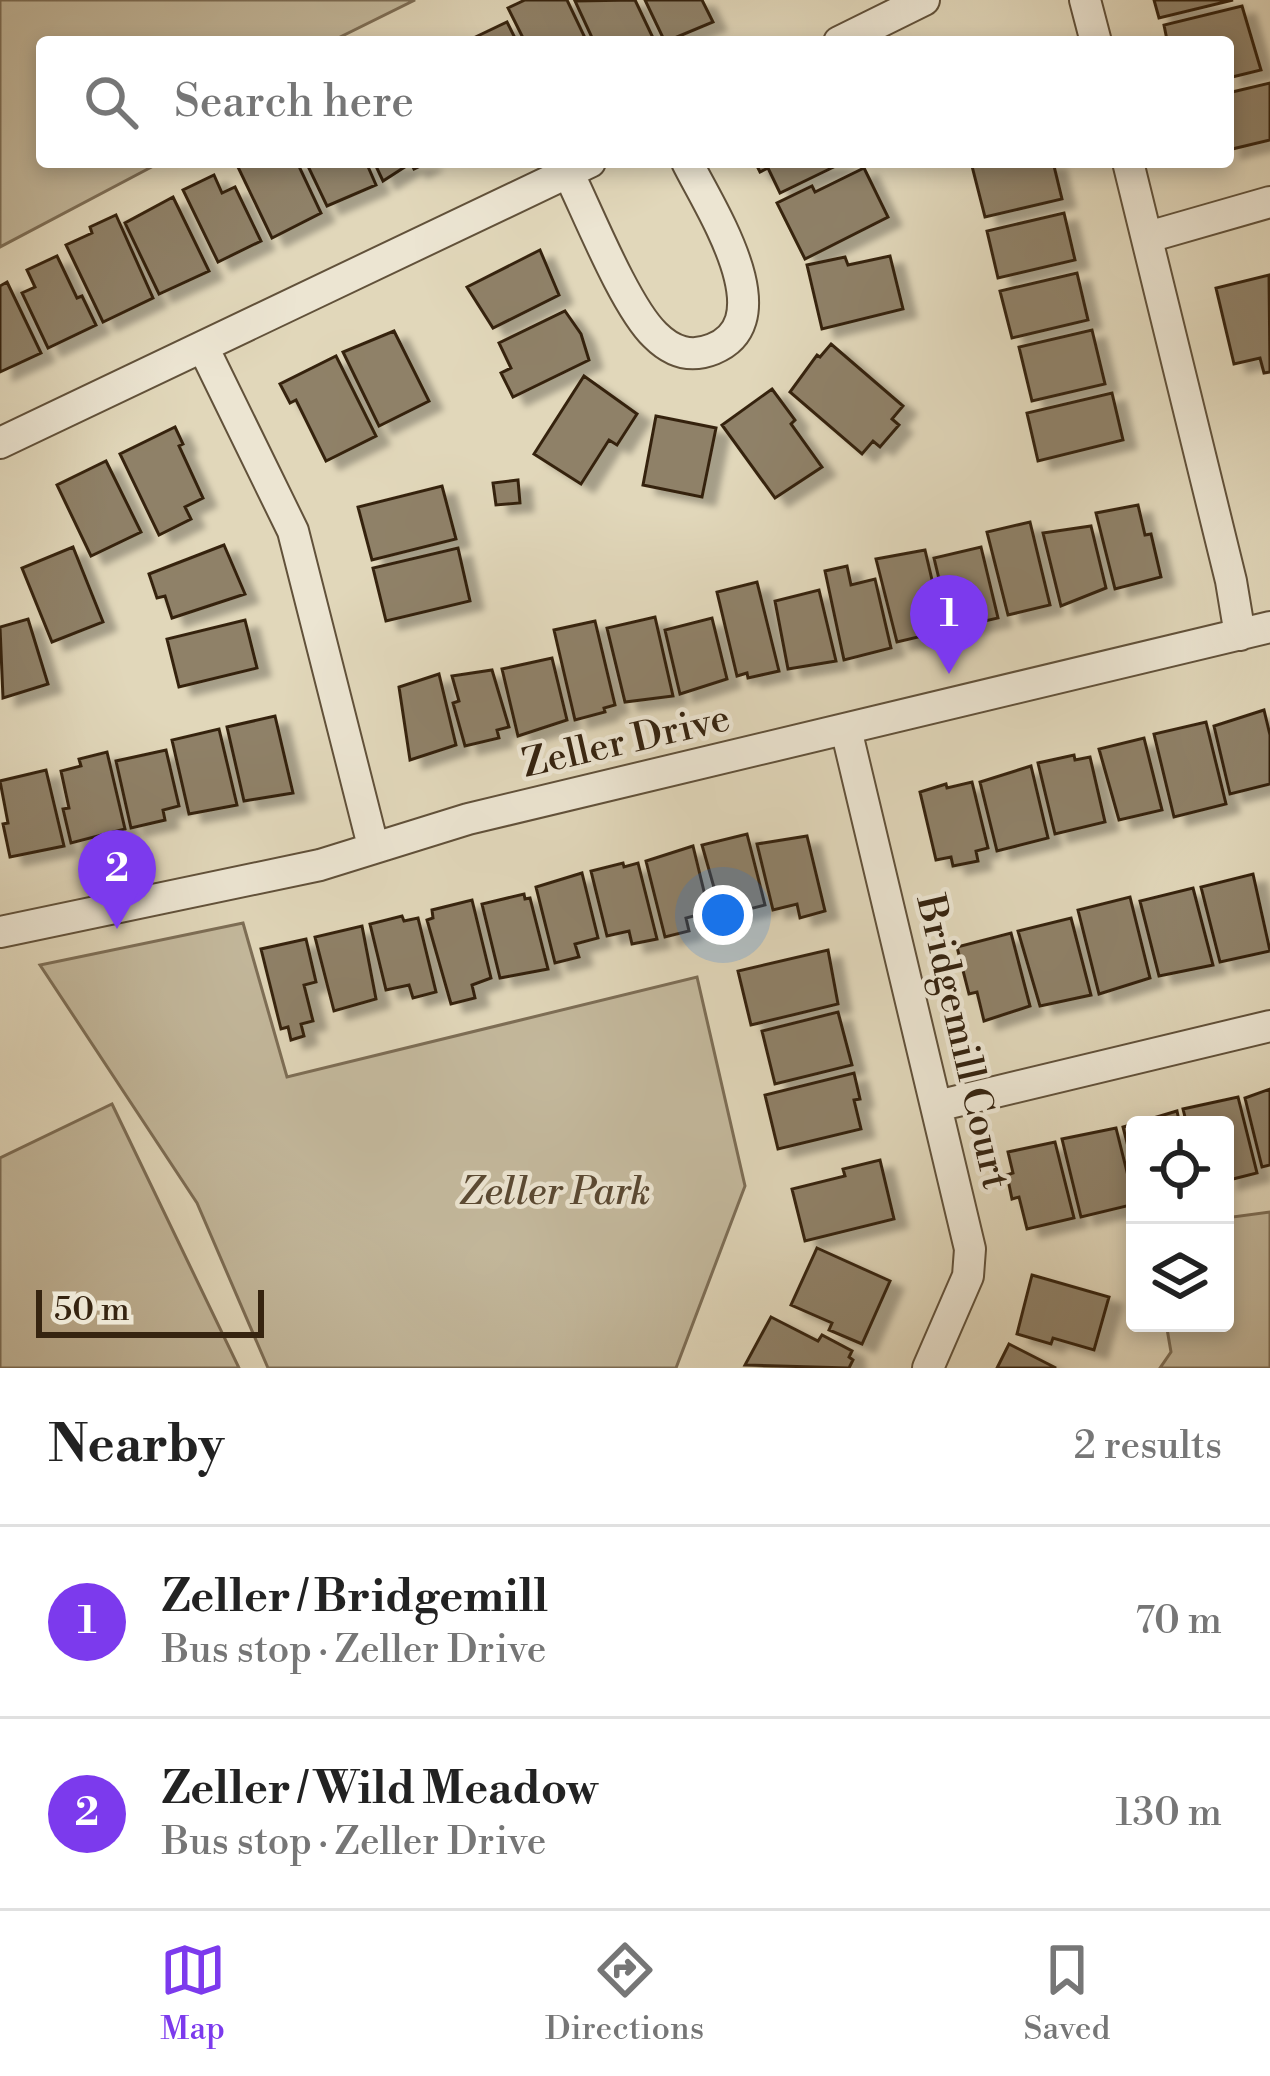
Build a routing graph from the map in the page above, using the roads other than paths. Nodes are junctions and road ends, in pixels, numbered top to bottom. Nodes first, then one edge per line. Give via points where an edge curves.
1 (924, 0) edge
2 (1085, 0) edge
3 (851, 36) edge
4 (1094, 36) edge
5 (577, 168) edge
6 (579, 168) edge
7 (690, 168) edge
8 (1130, 168) edge
9 (1270, 202) edge
10 (1148, 237) junction
11 (203, 347) junction
12 (0, 443) edge
13 (1255, 631) edge
14 (847, 729) junction
15 (374, 847) junction
16 (0, 932) edge
17 (1270, 1026) edge
18 (937, 1106) junction
19 (928, 1368) edge

1 - 3 street
2 - 4 street
5 - 11 street
6 - 7 street via 639,314 673,350 696,355 736,331 745,308 742,275
8 - 10 street
9 - 10 street
10 - 13 street via 1232,581
11 - 12 street
11 - 15 street via 293,531
13 - 14 street, Zeller Drive
14 - 15 street, Zeller Drive
14 - 18 street, Bridgemill Court
15 - 16 street, Zeller Drive
17 - 18 street
18 - 19 street, Bridgemill Court via 970,1249 968,1276

